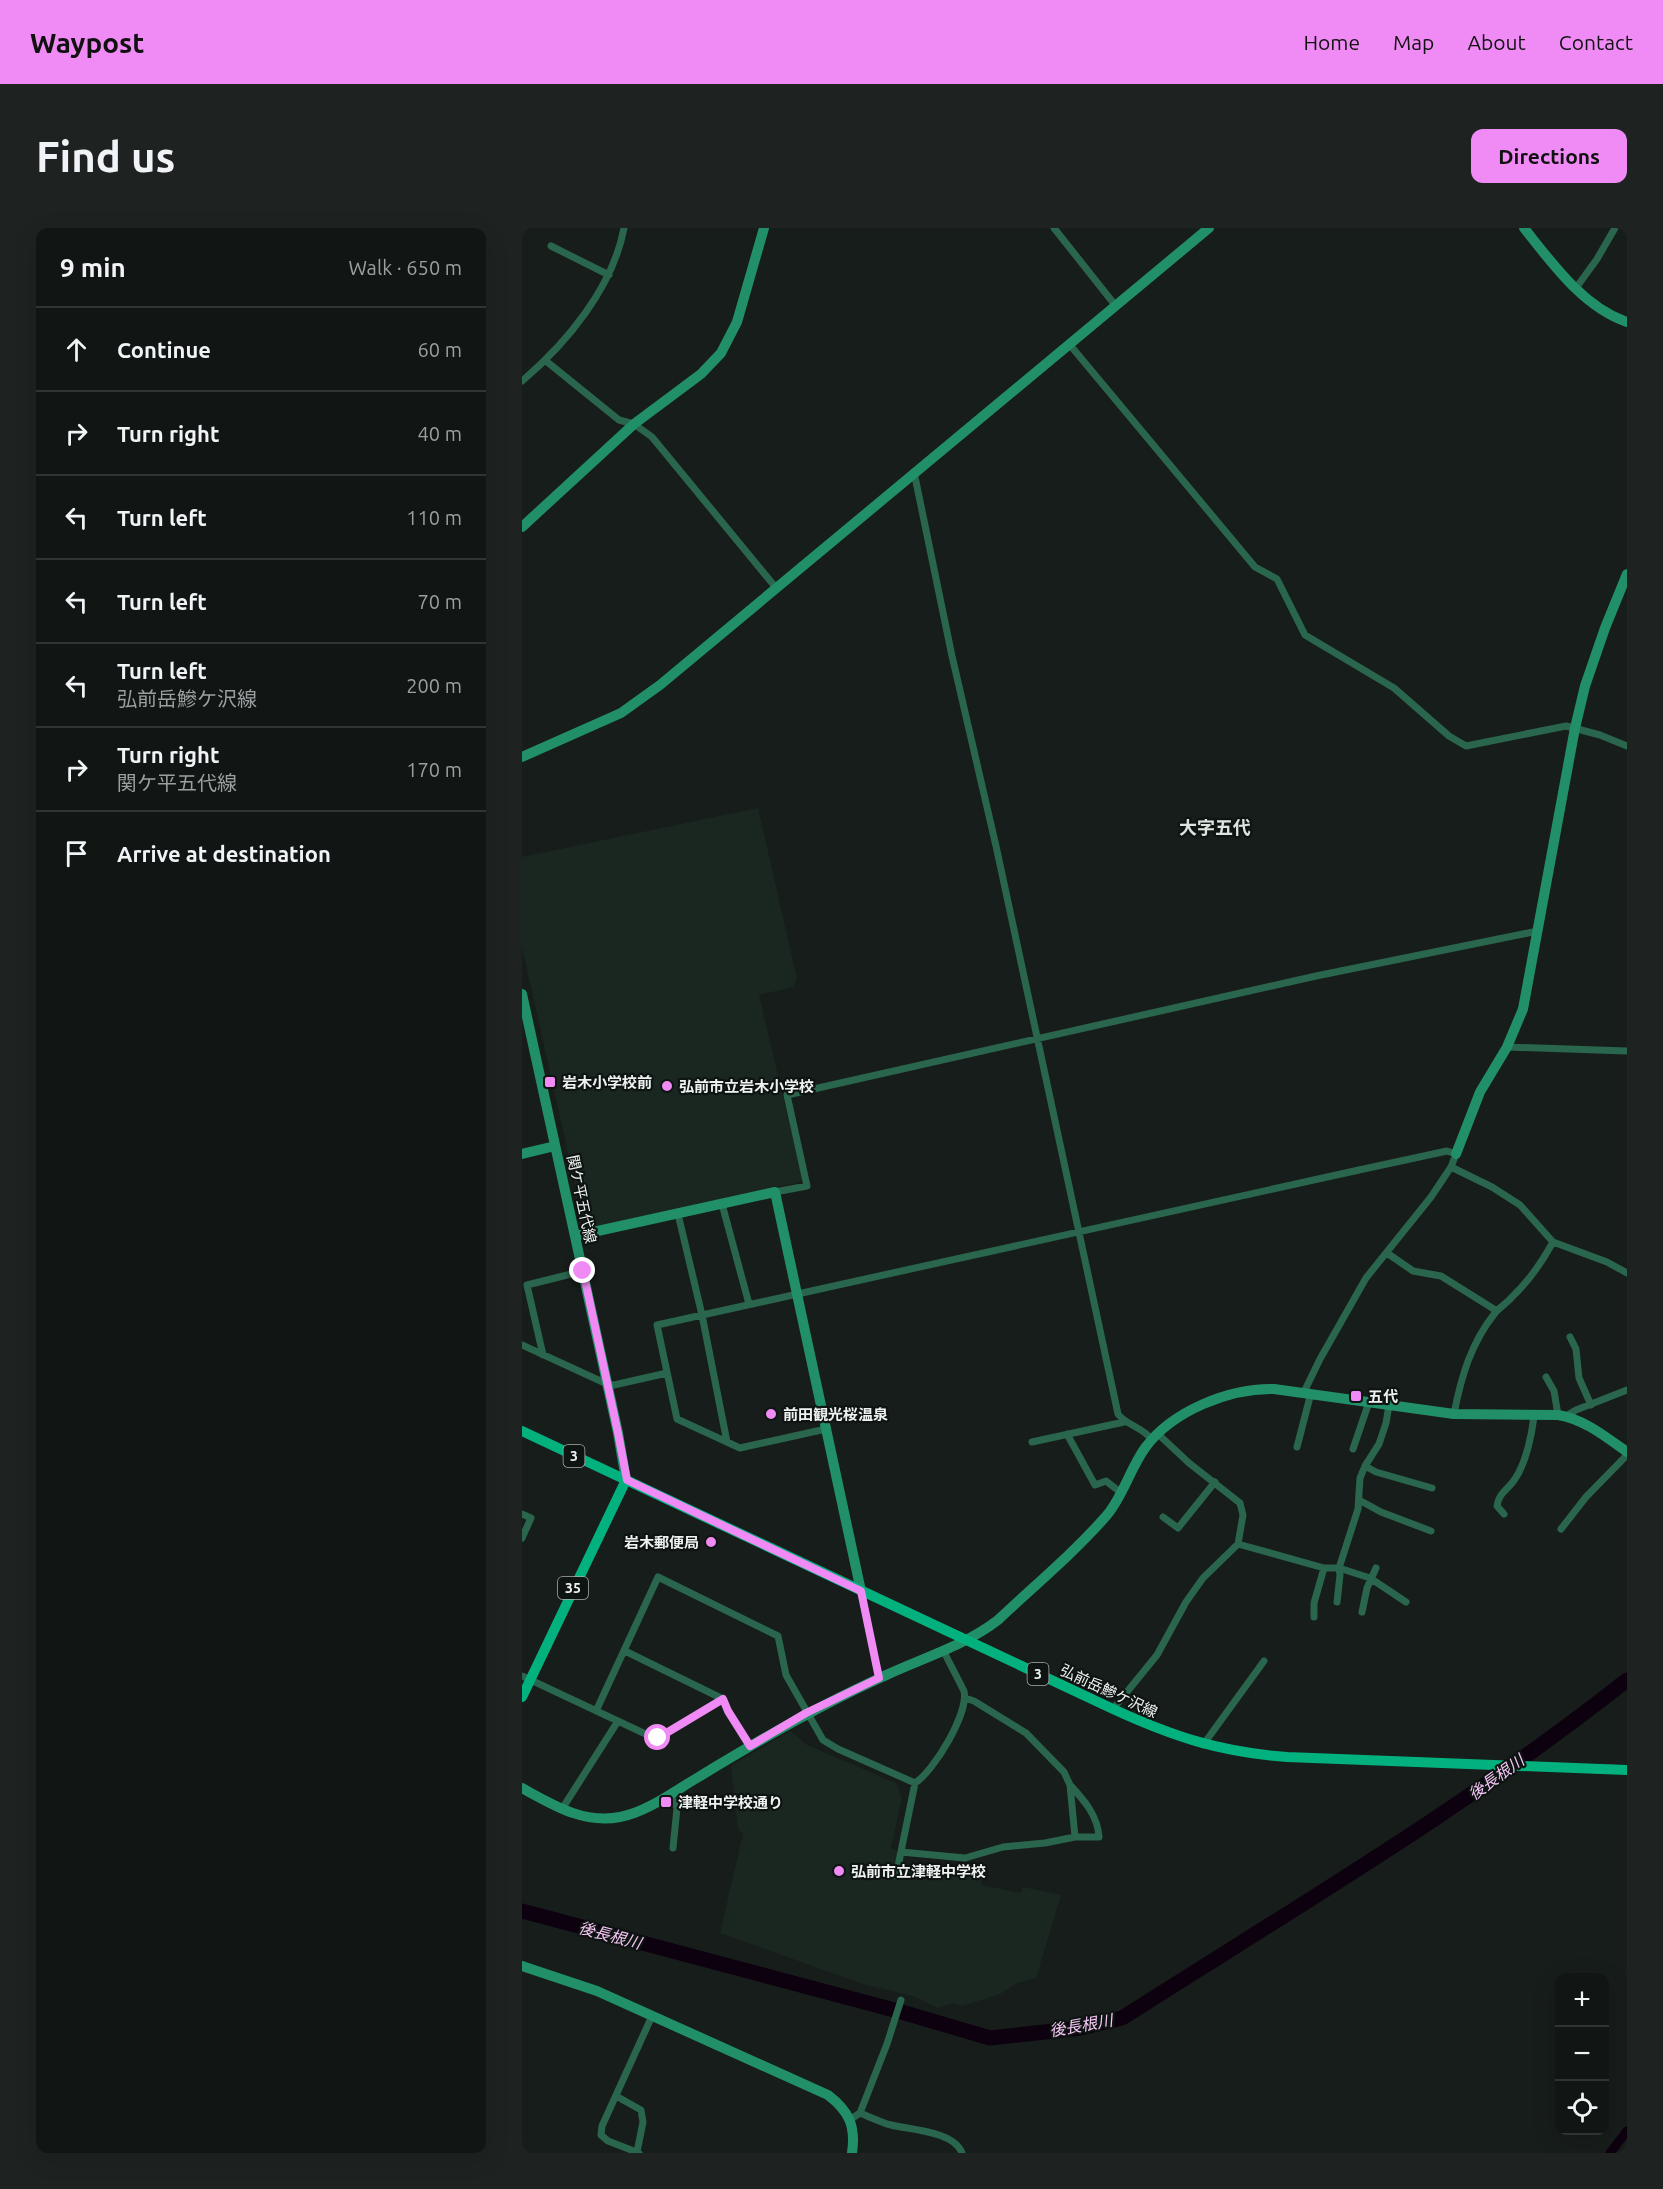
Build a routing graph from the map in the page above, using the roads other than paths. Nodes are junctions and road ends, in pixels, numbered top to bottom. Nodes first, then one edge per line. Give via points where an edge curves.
1 (624, 228) edge
2 (764, 228) edge
3 (1054, 228) edge
4 (1209, 228) edge
5 (1524, 228) edge
6 (1615, 228) edge
7 (551, 246) dead end
8 (609, 275) junction
9 (1576, 288) junction
10 (1115, 305) junction
11 (1627, 322) edge
12 (1070, 345) junction
13 (546, 361) junction
14 (522, 381) edge
15 (634, 424) junction
16 (914, 472) junction
17 (522, 527) edge
18 (1627, 574) edge
19 (777, 589) junction
20 (1575, 728) junction
21 (1627, 746) edge
22 (522, 757) edge
23 (1538, 931) junction
24 (522, 994) edge
25 (1037, 1040) junction
26 (1507, 1047) junction
27 (1627, 1052) edge
28 (555, 1146) junction
29 (522, 1154) edge
30 (1456, 1154) junction
31 (1451, 1167) junction
32 (775, 1192) junction
33 (722, 1204) junction
34 (678, 1214) junction
35 (1079, 1232) junction
36 (575, 1236) junction
37 (1554, 1242) junction
38 (1387, 1252) junction
39 (583, 1271) junction
40 (1627, 1273) edge
41 (798, 1294) junction
42 (748, 1304) junction
43 (1497, 1311) junction
44 (702, 1315) junction
45 (1570, 1337) dead end
46 (522, 1345) edge
47 (543, 1354) junction
48 (667, 1373) junction
49 (1545, 1377) dead end
50 (607, 1384) junction
51 (1627, 1390) edge
52 (1308, 1393) junction
53 (1369, 1402) junction
54 (1389, 1405) junction
55 (1591, 1405) junction
56 (1455, 1414) junction
57 (1534, 1416) junction
58 (1562, 1416) junction
59 (1124, 1422) junction
60 (826, 1429) junction
61 (522, 1431) edge
62 (1067, 1434) junction
63 (1155, 1437) junction
64 (727, 1442) junction
65 (1032, 1442) dead end
66 (1297, 1447) dead end
67 (1353, 1449) dead end
68 (1627, 1453) edge
69 (1365, 1466) junction
70 (627, 1480) junction
71 (1215, 1482) junction
72 (1432, 1488) dead end
73 (1120, 1492) junction
74 (1359, 1500) junction
75 (522, 1514) edge
76 (1504, 1514) dead end
77 (1163, 1517) dead end
78 (1561, 1528) dead end
79 (1431, 1531) dead end
80 (522, 1538) edge
81 (1238, 1544) junction
82 (1324, 1568) junction
83 (1339, 1568) junction
84 (1376, 1568) dead end
85 (1370, 1578) junction
86 (861, 1591) junction
87 (1337, 1602) dead end
88 (1406, 1602) dead end
89 (1362, 1612) dead end
90 (1314, 1617) dead end
91 (966, 1640) junction
92 (943, 1650) junction
93 (625, 1651) junction
94 (1264, 1661) dead end
95 (526, 1677) edge
96 (879, 1678) junction
97 (522, 1697) edge
98 (965, 1698) junction
99 (723, 1699) junction
100 (1113, 1709) junction
101 (596, 1711) junction
102 (806, 1713) junction
103 (618, 1721) junction
104 (1203, 1745) junction
105 (750, 1746) junction
106 (1627, 1770) edge
107 (915, 1783) junction
108 (1070, 1785) junction
109 (522, 1788) edge
110 (670, 1794) junction
111 (562, 1809) junction
112 (1075, 1837) junction
113 (673, 1848) dead end
114 (901, 1852) junction
115 (896, 1876) dead end
116 (522, 1966) edge
117 (901, 2000) dead end
118 (652, 2016) junction
119 (616, 2096) junction
120 (856, 2116) junction
121 (638, 2153) edge
122 (852, 2153) edge
123 (962, 2153) edge

1 - 8 street
2 - 15 street via 737,322 721,353 701,374
3 - 10 street
4 - 10 street
5 - 9 street
6 - 9 street
7 - 8 street
8 - 13 street
9 - 11 street via 1597,306
10 - 12 street
12 - 16 street
12 - 20 street via 1255,567 1277,579 1305,635 1394,688 1466,746 1566,726
13 - 14 street
13 - 15 street via 619,420
15 - 17 street
15 - 19 street via 652,437
16 - 19 street
16 - 25 street
18 - 20 street via 1585,686
19 - 22 street via 621,713
20 - 21 street
20 - 23 street
23 - 25 street via 1316,976
23 - 26 street via 1523,1009
24 - 28 street, 関ケ平五代線
25 - 32 street via 787,1095 807,1186
25 - 35 street
26 - 27 street
26 - 30 street via 1479,1092
28 - 29 street
28 - 36 street, 関ケ平五代線
30 - 31 street
30 - 35 street via 1447,1151
31 - 37 street via 1520,1205
31 - 38 street
32 - 33 street
32 - 41 street
33 - 34 street
33 - 42 street
34 - 36 street
34 - 44 street
35 - 41 street
35 - 59 street via 1118,1414
36 - 39 street, 関ケ平五代線
37 - 40 street
37 - 43 street via 1542,1262
38 - 43 street via 1413,1271 1441,1276
38 - 52 street via 1366,1278 1320,1359
39 - 47 street via 527,1285
39 - 50 street, 関ケ平五代線
41 - 42 street
41 - 60 street
42 - 44 street
43 - 56 street via 1477,1339 1464,1369
44 - 48 street via 657,1325
44 - 64 street
45 - 55 street via 1576,1349 1579,1378
46 - 47 street
47 - 50 street
48 - 50 street
48 - 64 street via 677,1419
49 - 58 street
50 - 70 street, 関ケ平五代線
51 - 55 street
52 - 53 street
52 - 63 street via 1259,1389 1217,1397
52 - 66 street
53 - 54 street
53 - 67 street
54 - 56 street
54 - 69 street via 1379,1444
55 - 58 street
56 - 57 street
57 - 58 street
57 - 76 street via 1532,1436 1515,1480 1498,1499 1497,1506
58 - 68 street via 1590,1427
59 - 62 street
59 - 63 street
60 - 64 street via 740,1448
60 - 86 street
61 - 70 main road, 弘前岳鰺ケ沢線 / 3
62 - 65 street
62 - 73 street via 1095,1485 1106,1481
63 - 71 street
63 - 73 street
68 - 78 street
69 - 72 street
69 - 74 street
70 - 86 main road, 弘前岳鰺ケ沢線 / 3
70 - 95 main road, 35
71 - 77 street via 1178,1528
71 - 81 street via 1240,1503 1243,1515
73 - 91 street via 1108,1514 1063,1559 998,1620
74 - 79 street
74 - 83 street
75 - 80 street via 531,1518
81 - 82 street
81 - 100 street via 1203,1578 1158,1656
82 - 83 street
82 - 90 street
83 - 85 street
83 - 87 street
84 - 85 street
85 - 88 street
85 - 89 street
86 - 91 main road, 弘前岳鰺ケ沢線 / 3
86 - 96 street
91 - 92 street
91 - 100 main road, 弘前岳鰺ケ沢線 / 3
92 - 96 street
92 - 98 street
93 - 99 street
93 - 101 street
93 - 102 street via 658,1577 778,1636 786,1675
94 - 104 street
95 - 97 main road, 35
95 - 101 street
96 - 102 street
98 - 107 street via 964,1709 934,1765
98 - 108 street via 1026,1733 1064,1772
99 - 103 street via 658,1738
99 - 105 street
100 - 104 main road, 弘前岳鰺ケ沢線 / 3
101 - 103 street
102 - 105 street
102 - 107 street via 823,1740
103 - 111 street
104 - 106 main road, 弘前岳鰺ケ沢線 / 3 via 1287,1757
105 - 110 street
107 - 114 street
108 - 112 street
108 - 112 street via 1098,1826 1099,1837
109 - 111 street
110 - 111 street via 634,1813 615,1818 580,1816
110 - 113 street via 677,1808
112 - 114 street via 1003,1847 965,1858
114 - 115 street
116 - 118 street via 597,1990
117 - 120 street
118 - 119 street
118 - 120 street via 828,2095
119 - 121 street via 641,2110
119 - 121 street via 601,2135
120 - 122 street
120 - 123 street via 943,2136 957,2144

